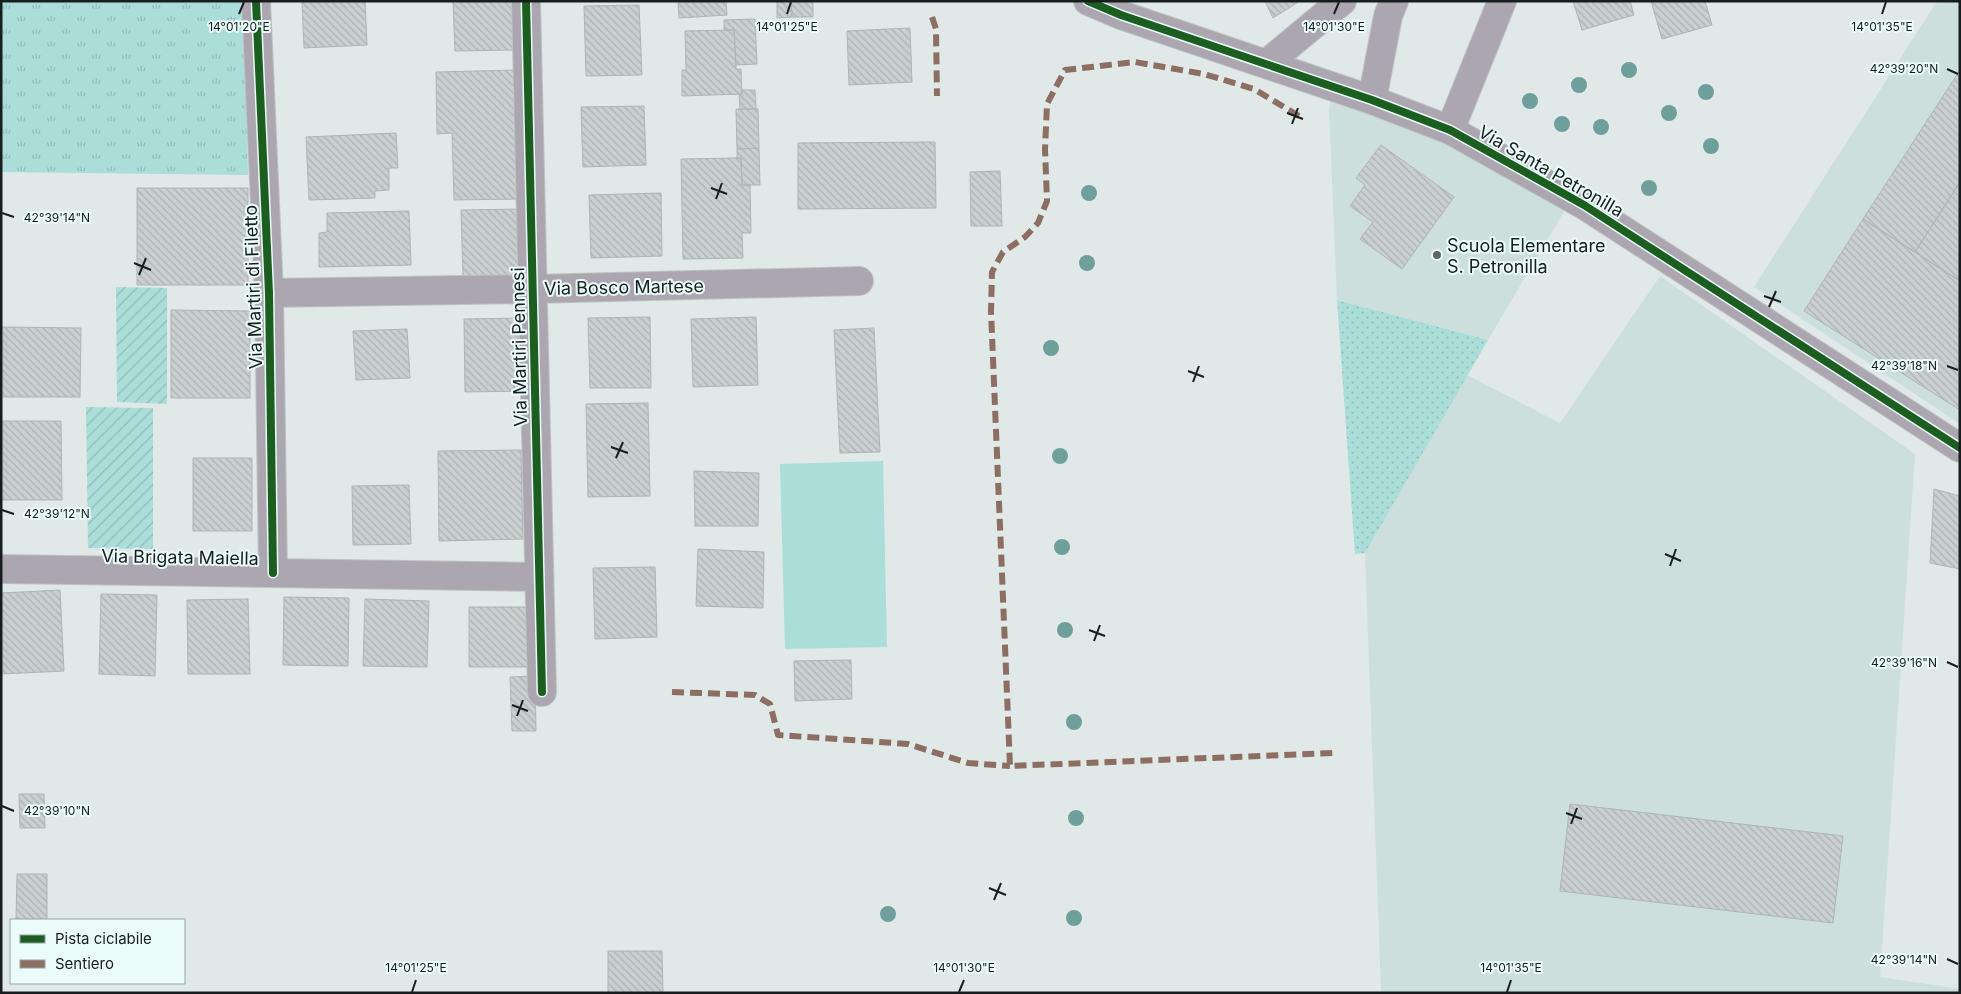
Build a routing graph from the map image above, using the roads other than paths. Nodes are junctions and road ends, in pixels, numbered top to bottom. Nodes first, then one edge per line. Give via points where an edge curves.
1 (256, 1) edge
2 (526, 1) edge
3 (1088, 1) edge
4 (1342, 1) edge
5 (1394, 1) edge
6 (1502, 1) edge
7 (1266, 64) junction
8 (1372, 100) junction
9 (1450, 130) junction
10 (859, 281) dead end
11 (533, 289) junction
12 (269, 293) junction
13 (1960, 448) edge
14 (1, 569) edge
15 (273, 573) junction
16 (539, 577) junction
17 (542, 692) dead end

1 - 12 street, Via Martiri di Filetto
2 - 11 street, Via Martiri Pennesi
3 - 7 street, Via Santa Petronilla
4 - 7 street
5 - 8 street via 1388,16
6 - 9 street
7 - 8 street, Via Santa Petronilla
8 - 9 street, Via Santa Petronilla
9 - 13 street, Via Santa Petronilla via 1584,205
10 - 11 street, Via Bosco Martese
11 - 12 street, Via Bosco Martese
11 - 16 street, Via Martiri Pennesi
12 - 15 street, Via Martiri di Filetto
14 - 15 street, Via Brigata Maiella
15 - 16 street, Via Brigata Maiella
16 - 17 street, Via Martiri Pennesi

